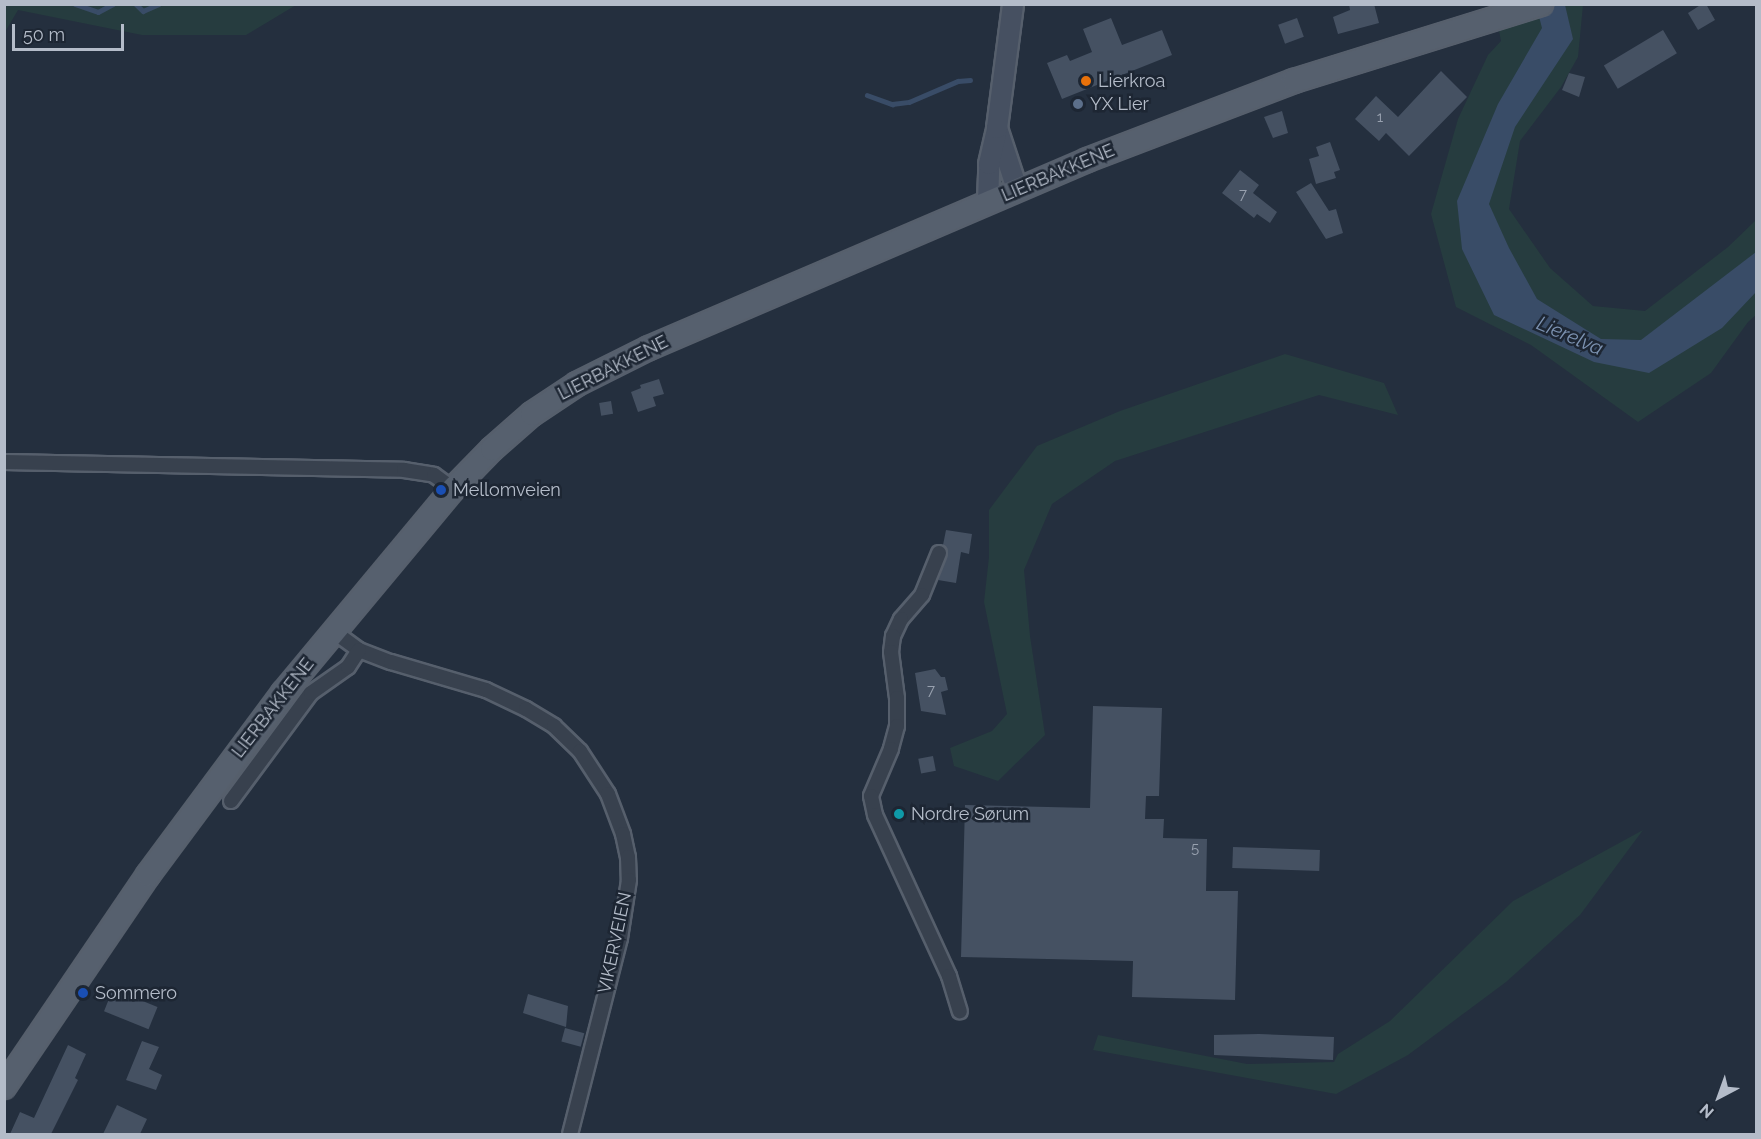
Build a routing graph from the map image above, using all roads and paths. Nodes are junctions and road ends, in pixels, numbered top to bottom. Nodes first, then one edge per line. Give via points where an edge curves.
1 (1013, 4) edge
2 (1541, 4) edge
3 (997, 128) junction
4 (1017, 189) junction
5 (988, 202) junction
6 (4, 462) edge
7 (453, 489) junction
8 (939, 553) dead end
9 (333, 631) junction
10 (359, 650) junction
11 (231, 801) dead end
12 (960, 1011) dead end
13 (4, 1087) edge
14 (570, 1134) edge

1 - 3 main road
2 - 4 main road, LIERBAKKENE via 1263,92
3 - 4 main road
3 - 5 main road via 989,164
4 - 5 main road, LIERBAKKENE
5 - 7 main road, LIERBAKKENE via 698,326 577,384 512,431
6 - 7 street via 404,470 434,475
7 - 9 main road, LIERBAKKENE
8 - 12 street via 922,595 901,619 893,636 897,726 871,795 875,814 949,976
9 - 10 street, VIKERVEIEN
9 - 13 main road, LIERBAKKENE via 154,866
10 - 11 street via 348,667 311,693
10 - 14 street, VIKERVEIEN via 486,690 526,709 554,726 580,751 608,794 623,834 629,880 620,938

